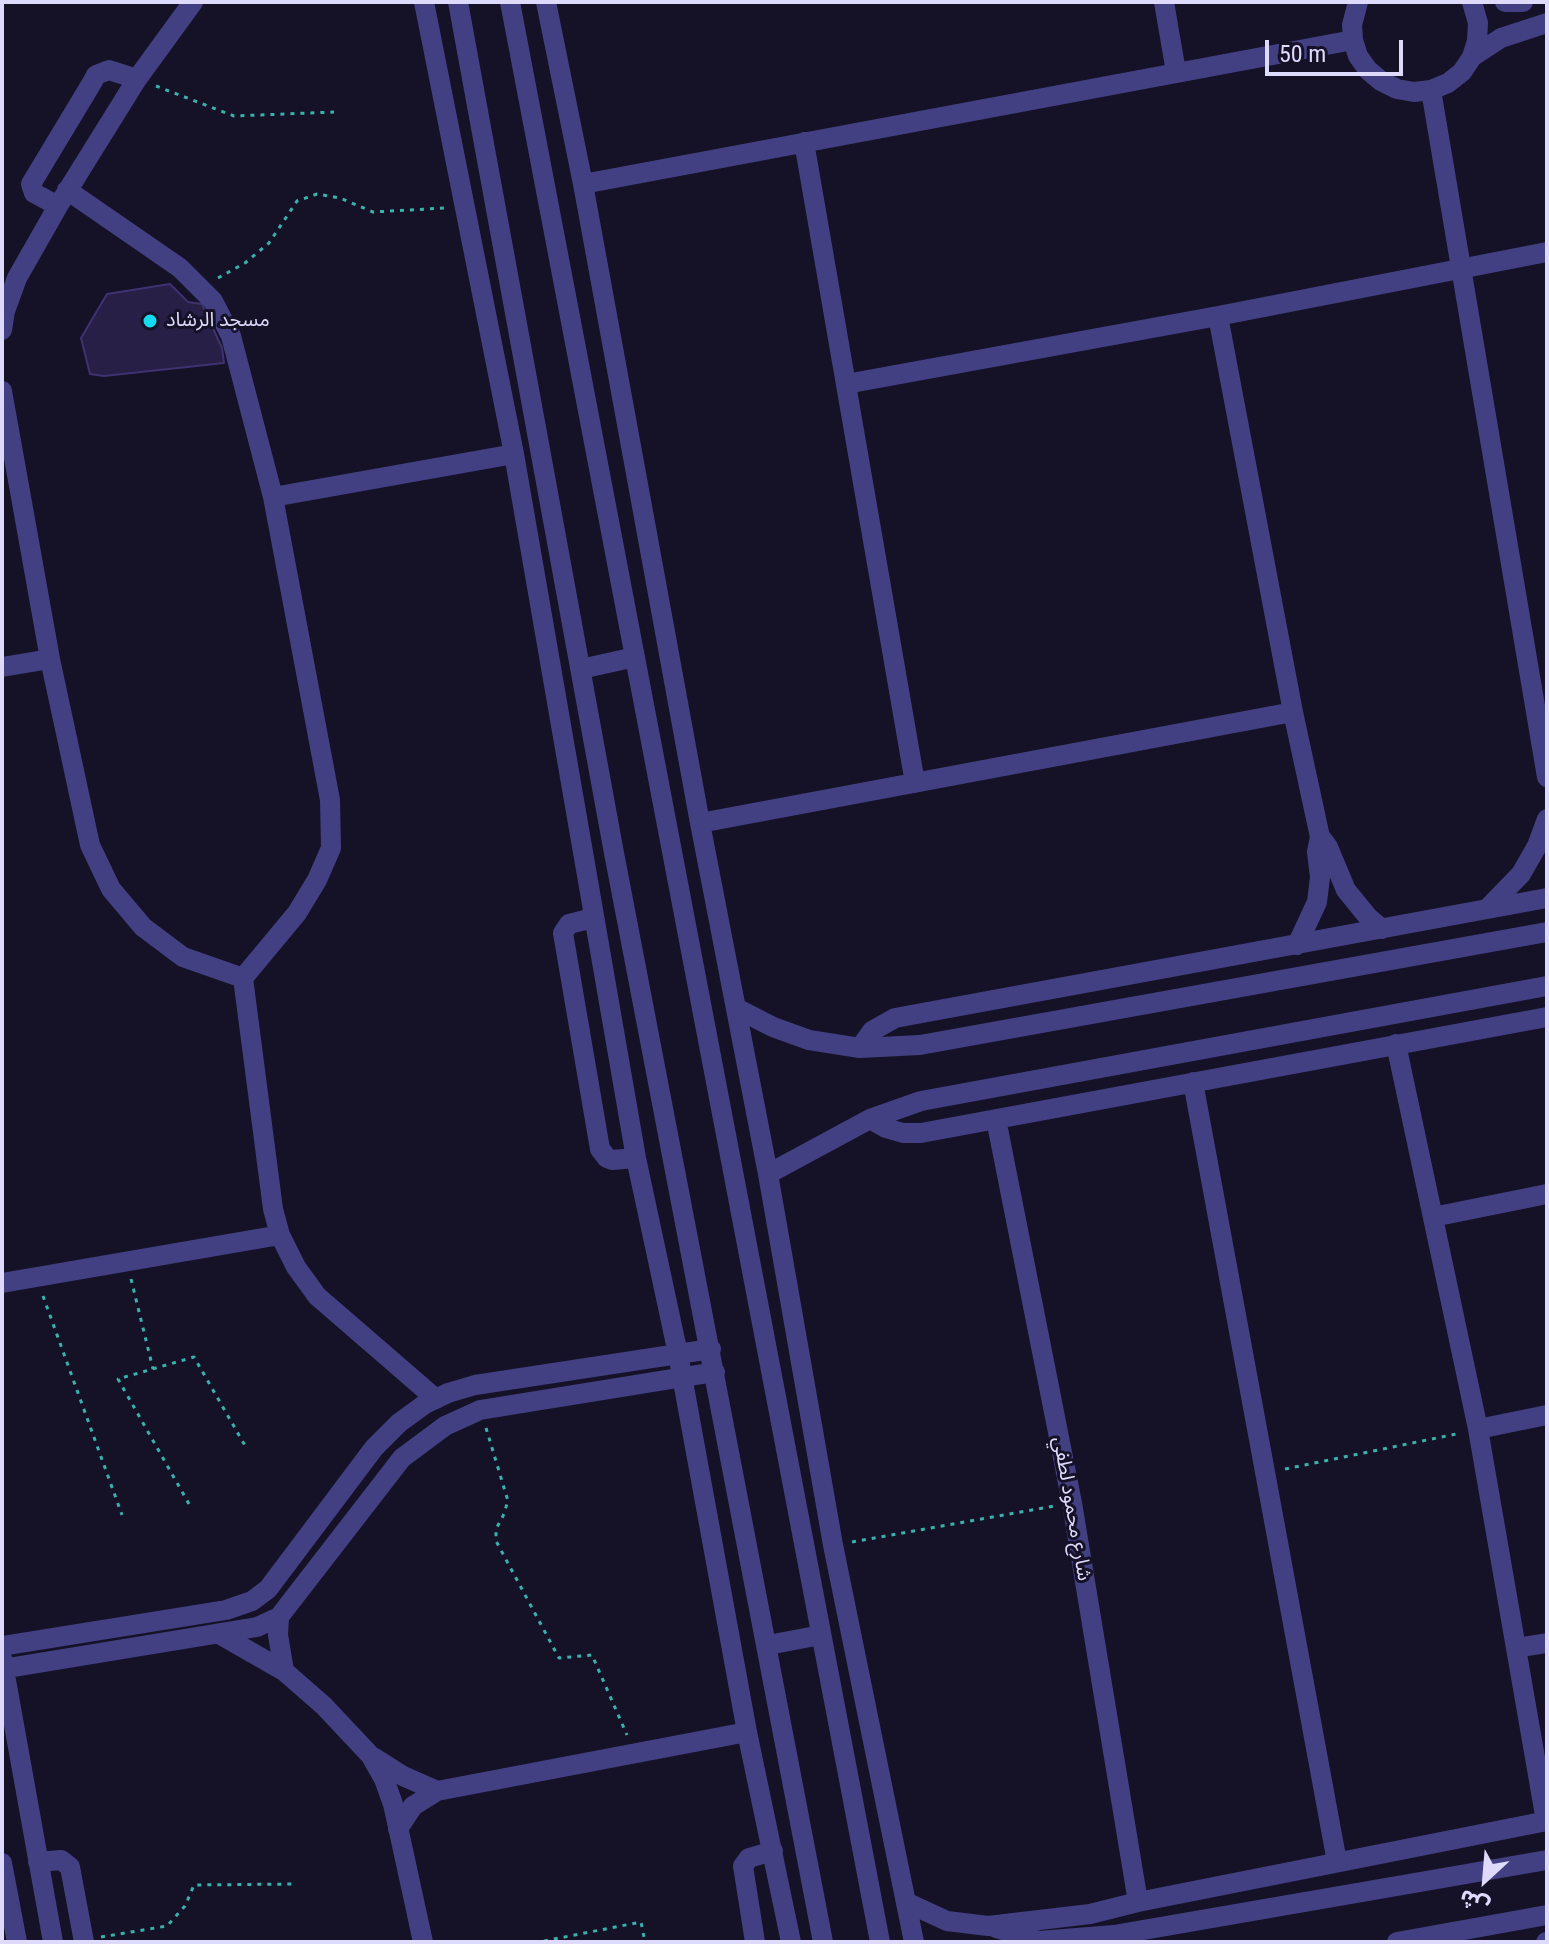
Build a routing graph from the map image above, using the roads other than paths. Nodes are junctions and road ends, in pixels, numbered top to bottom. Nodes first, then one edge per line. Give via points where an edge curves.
1 (193, 2) edge
2 (424, 2) edge
3 (458, 2) edge
4 (510, 2) edge
5 (546, 2) edge
6 (1164, 2) edge
7 (1358, 2) edge
8 (1472, 2) edge
9 (1505, 2) edge
10 (1523, 2) edge
11 (1547, 23) edge
12 (1353, 40) junction
13 (1472, 57) junction
14 (1176, 72) junction
15 (137, 79) junction
16 (1431, 90) junction
17 (804, 142) junction
18 (583, 184) junction
19 (62, 198) junction
20 (1547, 252) edge
21 (1461, 269) junction
22 (1218, 316) junction
23 (2, 330) edge
24 (846, 384) junction
25 (2, 391) edge
26 (514, 454) junction
27 (273, 497) junction
28 (635, 657) junction
29 (50, 659) junction
30 (2, 667) edge
31 (581, 669) junction
32 (1293, 712) junction
33 (1547, 777) edge
34 (915, 783) junction
35 (1547, 819) edge
36 (700, 823) junction
37 (1320, 837) junction
38 (1547, 898) edge
39 (1487, 909) junction
40 (593, 918) junction
41 (1382, 929) junction
42 (1547, 932) edge
43 (1297, 945) junction
44 (243, 978) junction
45 (1547, 986) edge
46 (736, 1008) junction
47 (1547, 1017) edge
48 (1396, 1044) junction
49 (860, 1048) junction
50 (1193, 1082) junction
51 (870, 1119) junction
52 (996, 1119) junction
53 (636, 1158) junction
54 (768, 1174) junction
55 (1547, 1194) edge
56 (1433, 1217) junction
57 (280, 1235) junction
58 (2, 1283) edge
59 (711, 1349) junction
60 (678, 1354) junction
61 (715, 1372) junction
62 (683, 1377) junction
63 (436, 1399) junction
64 (1547, 1415) edge
65 (1478, 1429) junction
66 (350, 1479) junction
67 (371, 1495) junction
68 (314, 1527) junction
69 (335, 1544) junction
70 (279, 1617) junction
71 (221, 1635) junction
72 (821, 1635) junction
73 (1547, 1643) edge
74 (768, 1645) junction
75 (2, 1646) edge
76 (1516, 1648) junction
77 (3, 1665) edge
78 (284, 1671) junction
79 (747, 1732) junction
80 (371, 1756) junction
81 (437, 1791) junction
82 (1547, 1821) edge
83 (398, 1829) junction
84 (773, 1851) junction
85 (1547, 1860) edge
86 (38, 1862) junction
87 (1337, 1862) junction
88 (2, 1863) edge
89 (1138, 1902) junction
90 (908, 1903) junction
91 (1547, 1915) edge
92 (988, 1926) junction
93 (84, 1941) edge
94 (17, 1942) edge
95 (53, 1942) edge
96 (423, 1942) edge
97 (755, 1942) edge
98 (791, 1942) edge
99 (823, 1942) edge
100 (880, 1942) edge
101 (914, 1942) edge
102 (1397, 1942) edge

1 - 15 street
2 - 26 street
3 - 31 street
4 - 28 street
5 - 18 street
6 - 14 street
7 - 12 street
8 - 13 street via 1478,23
9 - 10 street
11 - 13 street via 1501,38
12 - 14 street
12 - 16 street via 1363,63 1381,81 1397,89
13 - 16 street via 1462,72
14 - 17 street
15 - 19 street
15 - 19 street via 109,70 96,75 31,184 34,193
16 - 21 street
17 - 18 street
17 - 24 street
18 - 36 street
19 - 23 street via 17,278
19 - 27 street via 180,268 213,301 231,336
20 - 21 street
21 - 22 street
21 - 33 street
22 - 24 street
22 - 32 street
24 - 34 street
25 - 29 street
26 - 27 street
26 - 40 street
27 - 44 street via 330,800 331,848 297,913
28 - 31 street
28 - 72 street
29 - 30 street
29 - 44 street via 90,845 111,889 143,927 183,957
31 - 59 street
32 - 34 street
32 - 37 street
34 - 36 street
35 - 39 street via 1521,874
36 - 46 street
37 - 41 street via 1346,890
37 - 43 street via 1317,902
38 - 39 street
39 - 41 street
40 - 53 street
40 - 53 street via 569,924 563,933 600,1149 612,1160
41 - 43 street
42 - 49 street via 920,1045
43 - 49 street via 895,1018 872,1031
44 - 57 street via 268,1181
45 - 51 street via 982,1089 921,1101
46 - 49 street via 809,1040
46 - 54 street
47 - 48 street
48 - 50 street
48 - 56 street
50 - 52 street
50 - 87 street
51 - 52 street via 894,1130 921,1133
51 - 54 street
52 - 89 street, شارع محمود لطفي via 1072,1503
53 - 60 street
54 - 90 street via 833,1545
55 - 56 street
56 - 65 street
57 - 58 street
57 - 63 street via 317,1296
59 - 60 street
59 - 61 street
60 - 62 street
60 - 63 street via 475,1385
61 - 62 street
61 - 74 street
62 - 67 street via 480,1410 419,1444
62 - 79 street
63 - 66 street via 399,1423
64 - 65 street
65 - 76 street
66 - 67 street
66 - 68 street
67 - 69 street
68 - 69 street
68 - 75 street via 268,1589 252,1601 226,1610
69 - 70 street
70 - 71 street
70 - 78 street
71 - 77 street
71 - 78 street
72 - 74 street
72 - 100 street
73 - 76 street
74 - 99 street
76 - 82 street
77 - 86 street
78 - 80 street
79 - 81 street
79 - 84 street
80 - 81 street
80 - 83 street via 384,1779
81 - 83 street via 413,1806
82 - 87 street
83 - 96 street
84 - 97 street via 749,1858 743,1866
84 - 98 street
85 - 92 street via 1114,1935 1039,1941
86 - 93 street via 61,1860 70,1867
86 - 95 street
87 - 89 street
88 - 94 street
89 - 92 street via 1090,1914
90 - 92 street via 947,1921
90 - 101 street
91 - 102 street

